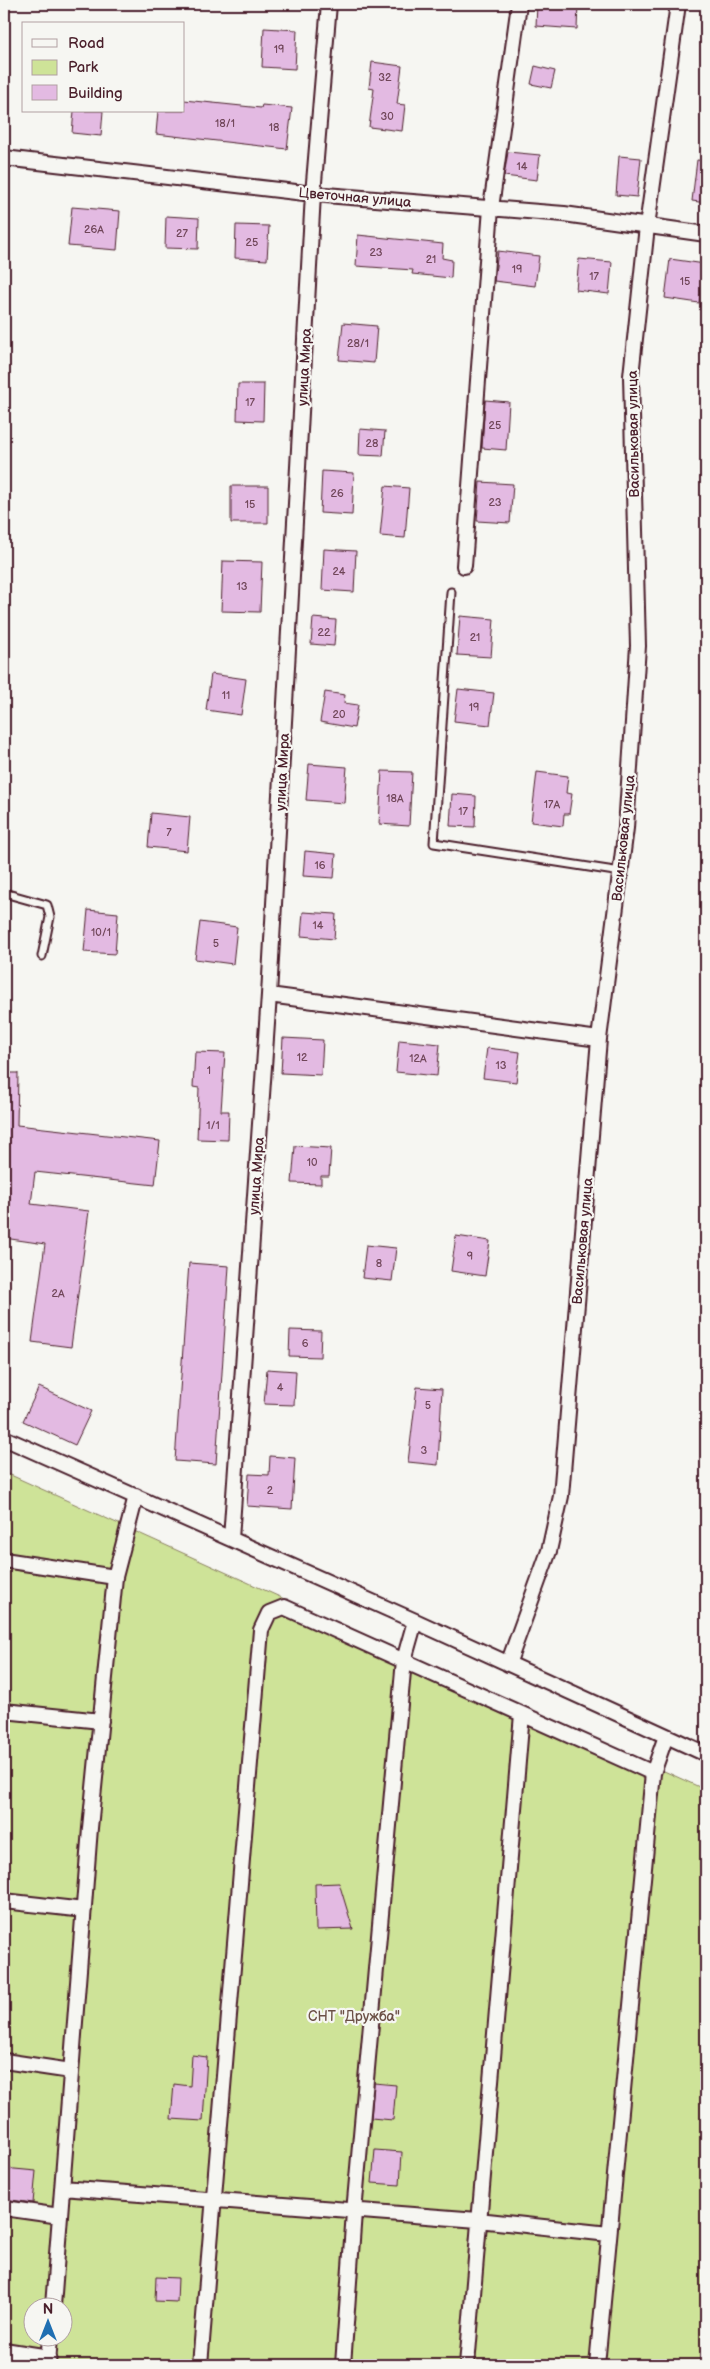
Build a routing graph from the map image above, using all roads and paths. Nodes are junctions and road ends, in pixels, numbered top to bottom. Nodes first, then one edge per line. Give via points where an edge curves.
1 (329, 4) edge
2 (519, 4) edge
3 (678, 4) edge
4 (4, 158) edge
5 (313, 194) junction
6 (491, 208) junction
7 (647, 226) junction
8 (706, 234) edge
9 (464, 566) dead end
10 (451, 592) dead end
11 (621, 872) junction
12 (4, 893) edge
13 (42, 956) dead end
14 (269, 995) junction
15 (599, 1039) junction
16 (4, 1438) edge
17 (136, 1496) junction
18 (230, 1540) junction
19 (4, 1560) edge
20 (115, 1577) junction
21 (415, 1621) junction
22 (404, 1660) junction
23 (508, 1664) junction
24 (4, 1711) edge
25 (522, 1714) junction
26 (101, 1721) junction
27 (666, 1736) junction
28 (706, 1754) edge
29 (653, 1774) junction
30 (4, 1901) edge
31 (84, 1910) junction
32 (4, 2061) edge
33 (71, 2071) junction
34 (62, 2188) junction
35 (213, 2200) junction
36 (4, 2208) edge
37 (354, 2212) junction
38 (60, 2216) junction
39 (478, 2220) junction
40 (609, 2234) junction
41 (54, 2296) edge
42 (49, 2346) edge
43 (4, 2350) edge
44 (48, 2361) edge
45 (200, 2365) edge
46 (343, 2365) edge
47 (467, 2365) edge
48 (597, 2365) edge

1 - 5 street, улица Мира
2 - 6 street
3 - 7 street, Васильковая улица
4 - 5 street, Цветочная улица
5 - 6 street, Цветочная улица
5 - 14 street, улица Мира
6 - 7 street, Цветочная улица
6 - 9 street
7 - 8 street, Цветочная улица
7 - 11 street, Васильковая улица via 631,376 638,646
10 - 11 lane via 434,843
11 - 15 street, Васильковая улица
12 - 13 lane via 47,905 50,916
14 - 15 street
14 - 18 street, улица Мира
15 - 23 street, Васильковая улица via 560,1496 549,1551
16 - 17 street
17 - 18 street
17 - 20 street
18 - 21 street
19 - 20 street
20 - 26 street
21 - 22 street
21 - 23 street
22 - 25 street
22 - 35 street via 284,1607 270,1613 261,1630
22 - 37 street
23 - 27 street
24 - 26 street
25 - 29 street
25 - 39 street
26 - 31 street
27 - 28 street
27 - 29 street
29 - 40 street
30 - 31 street
31 - 33 street
32 - 33 street
33 - 34 street
34 - 35 street
34 - 38 street
35 - 37 street
35 - 45 street
36 - 38 street
37 - 39 street
37 - 46 street
38 - 41 street
39 - 40 street
39 - 47 street
40 - 48 street
42 - 44 street
43 - 44 street

